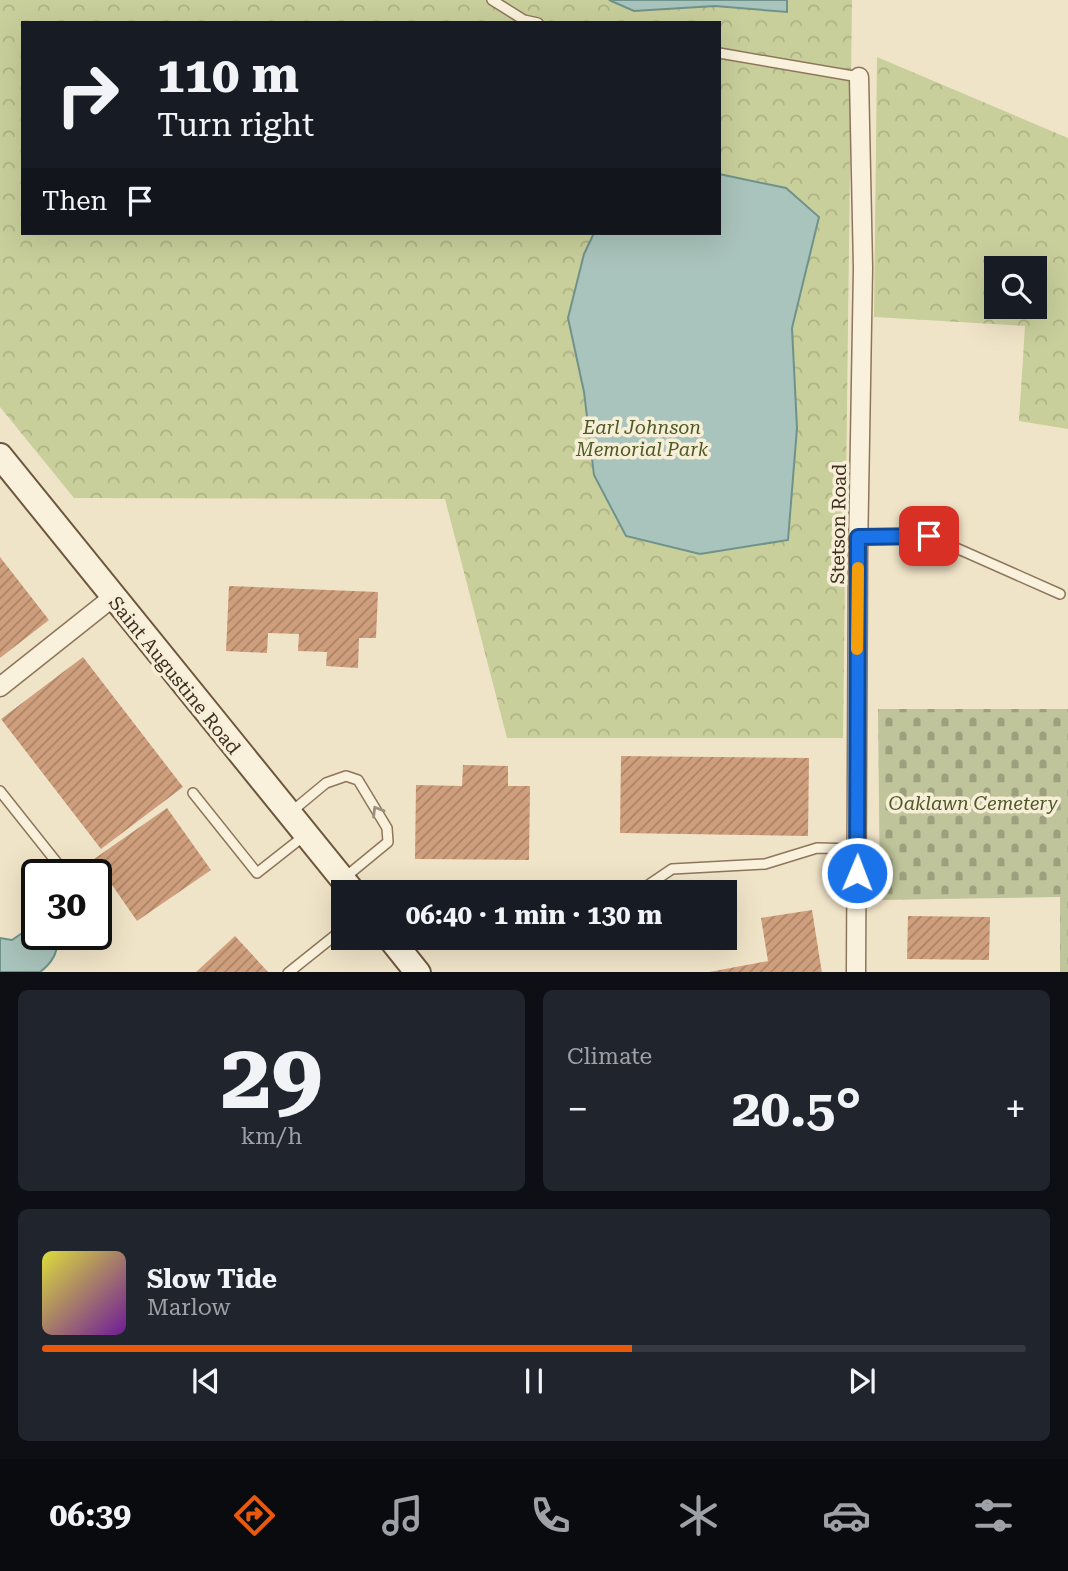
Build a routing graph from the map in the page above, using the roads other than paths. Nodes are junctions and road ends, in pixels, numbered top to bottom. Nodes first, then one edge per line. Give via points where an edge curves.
1 (492, 0) edge
2 (529, 21) edge
3 (721, 53) edge
4 (859, 77) joint
5 (1, 460) edge
6 (858, 537) junction
7 (1060, 594) dead end
8 (113, 598) junction
9 (0, 687) edge
10 (0, 791) edge
11 (193, 793) dead end
12 (289, 814) junction
13 (306, 835) junction
14 (857, 849) junction
15 (54, 859) edge
16 (342, 880) edge
17 (353, 880) edge
18 (656, 880) edge
19 (331, 938) edge
20 (400, 950) edge
21 (288, 972) edge
22 (418, 972) edge
23 (856, 972) edge

1 - 2 lane
3 - 4 lane
4 - 6 street, Stetson Road via 863,268
5 - 8 main road, Saint Augustine Road
6 - 7 lane via 929,536
6 - 14 street, Stetson Road
8 - 9 street
8 - 12 main road, Saint Augustine Road
10 - 15 lane
11 - 13 lane via 257,873
12 - 13 main road, Saint Augustine Road
17 -> 12 lane via 388,842 387,828 358,780 346,776 326,783
13 - 16 main road, Saint Augustine Road
14 - 18 lane via 817,848 765,864 672,869
14 - 23 street, Stetson Road
19 - 21 lane
20 - 22 main road

